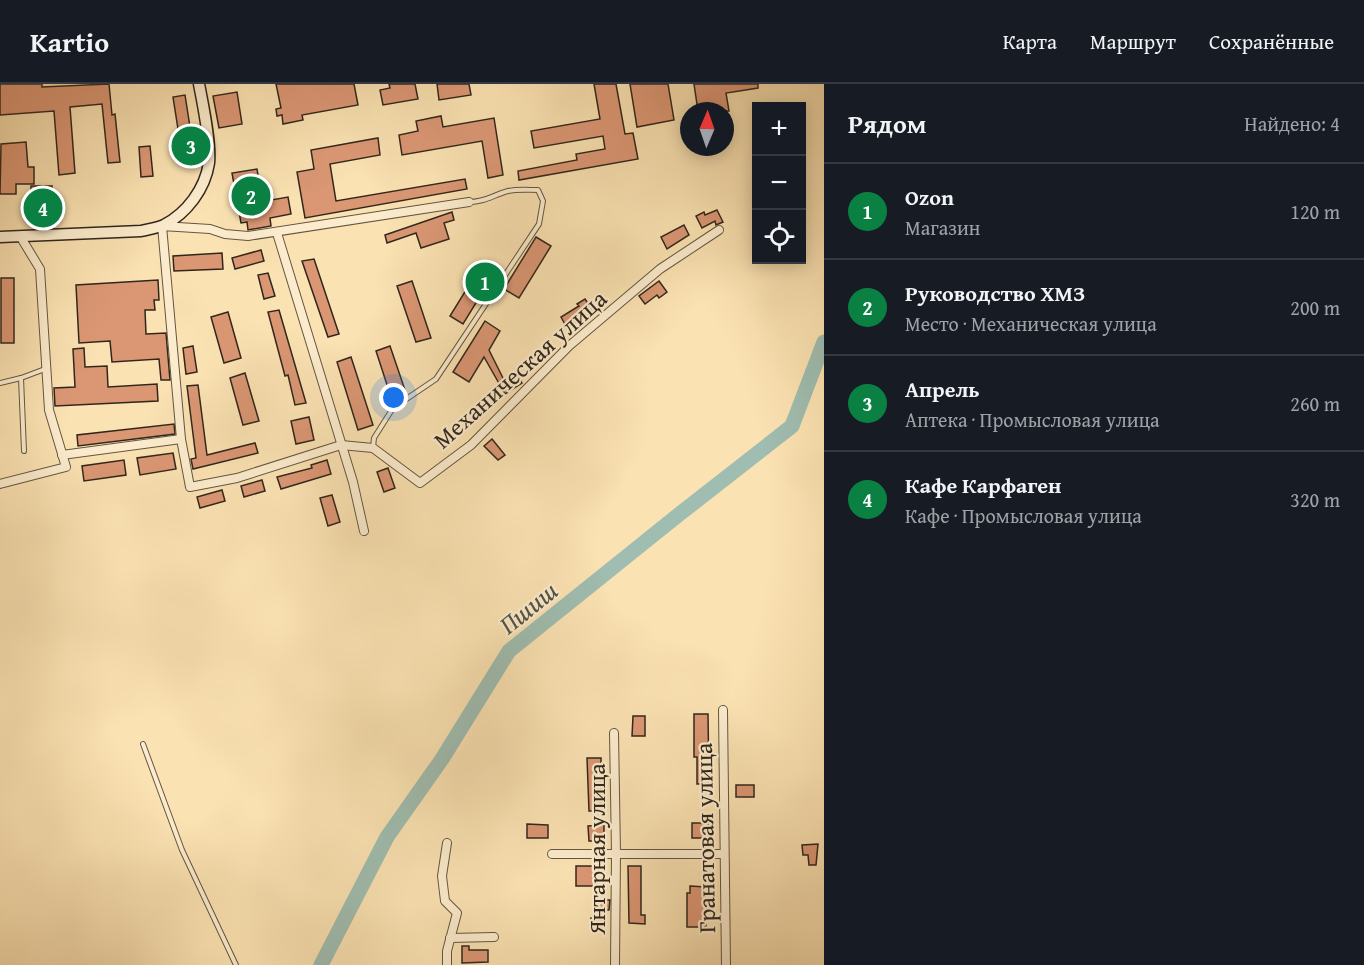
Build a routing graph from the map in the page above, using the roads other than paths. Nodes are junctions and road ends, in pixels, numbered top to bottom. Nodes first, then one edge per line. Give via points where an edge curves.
1 (198, 84) edge
2 (469, 202) joint
3 (162, 226) junction
4 (719, 230) dead end
5 (277, 233) junction
6 (20, 236) junction
7 (0, 237) edge
8 (45, 369) junction
9 (21, 378) junction
10 (0, 383) edge
11 (181, 439) junction
12 (342, 445) junction
13 (373, 448) junction
14 (24, 450) dead end
15 (62, 455) junction
16 (0, 484) edge
17 (364, 531) dead end
18 (723, 710) dead end
19 (614, 733) dead end
20 (143, 744) dead end
21 (447, 843) dead end
22 (616, 853) junction
23 (552, 854) dead end
24 (724, 855) junction
25 (494, 937) dead end
26 (450, 938) junction
27 (236, 965) edge
28 (447, 965) edge
29 (615, 965) edge
30 (726, 965) edge

1 - 3 main road via 209,162 200,190 183,212
2 - 5 street
2 - 13 lane via 524,189 538,190 543,201 539,224 436,379 393,408 374,438
3 - 5 street via 248,236
3 - 6 main road via 141,231
3 - 11 street
4 - 13 street, Механическая улица via 660,269 569,346 471,445 420,483
5 - 12 street
6 - 7 main road
6 - 8 street via 40,269
8 - 9 lane
8 - 15 street via 49,410
9 - 10 lane
9 - 14 lane
11 - 12 street via 190,487 237,478
11 - 15 street
12 - 13 street
12 - 17 street
15 - 16 street via 66,467
18 - 24 street, Гранатовая улица
19 - 22 street, Янтарная улица
20 - 27 lane via 182,850
21 - 26 street via 442,876 445,901 457,913
22 - 23 street
22 - 24 street
22 - 29 street, Янтарная улица
24 - 30 street, Гранатовая улица
25 - 26 street
26 - 28 street

